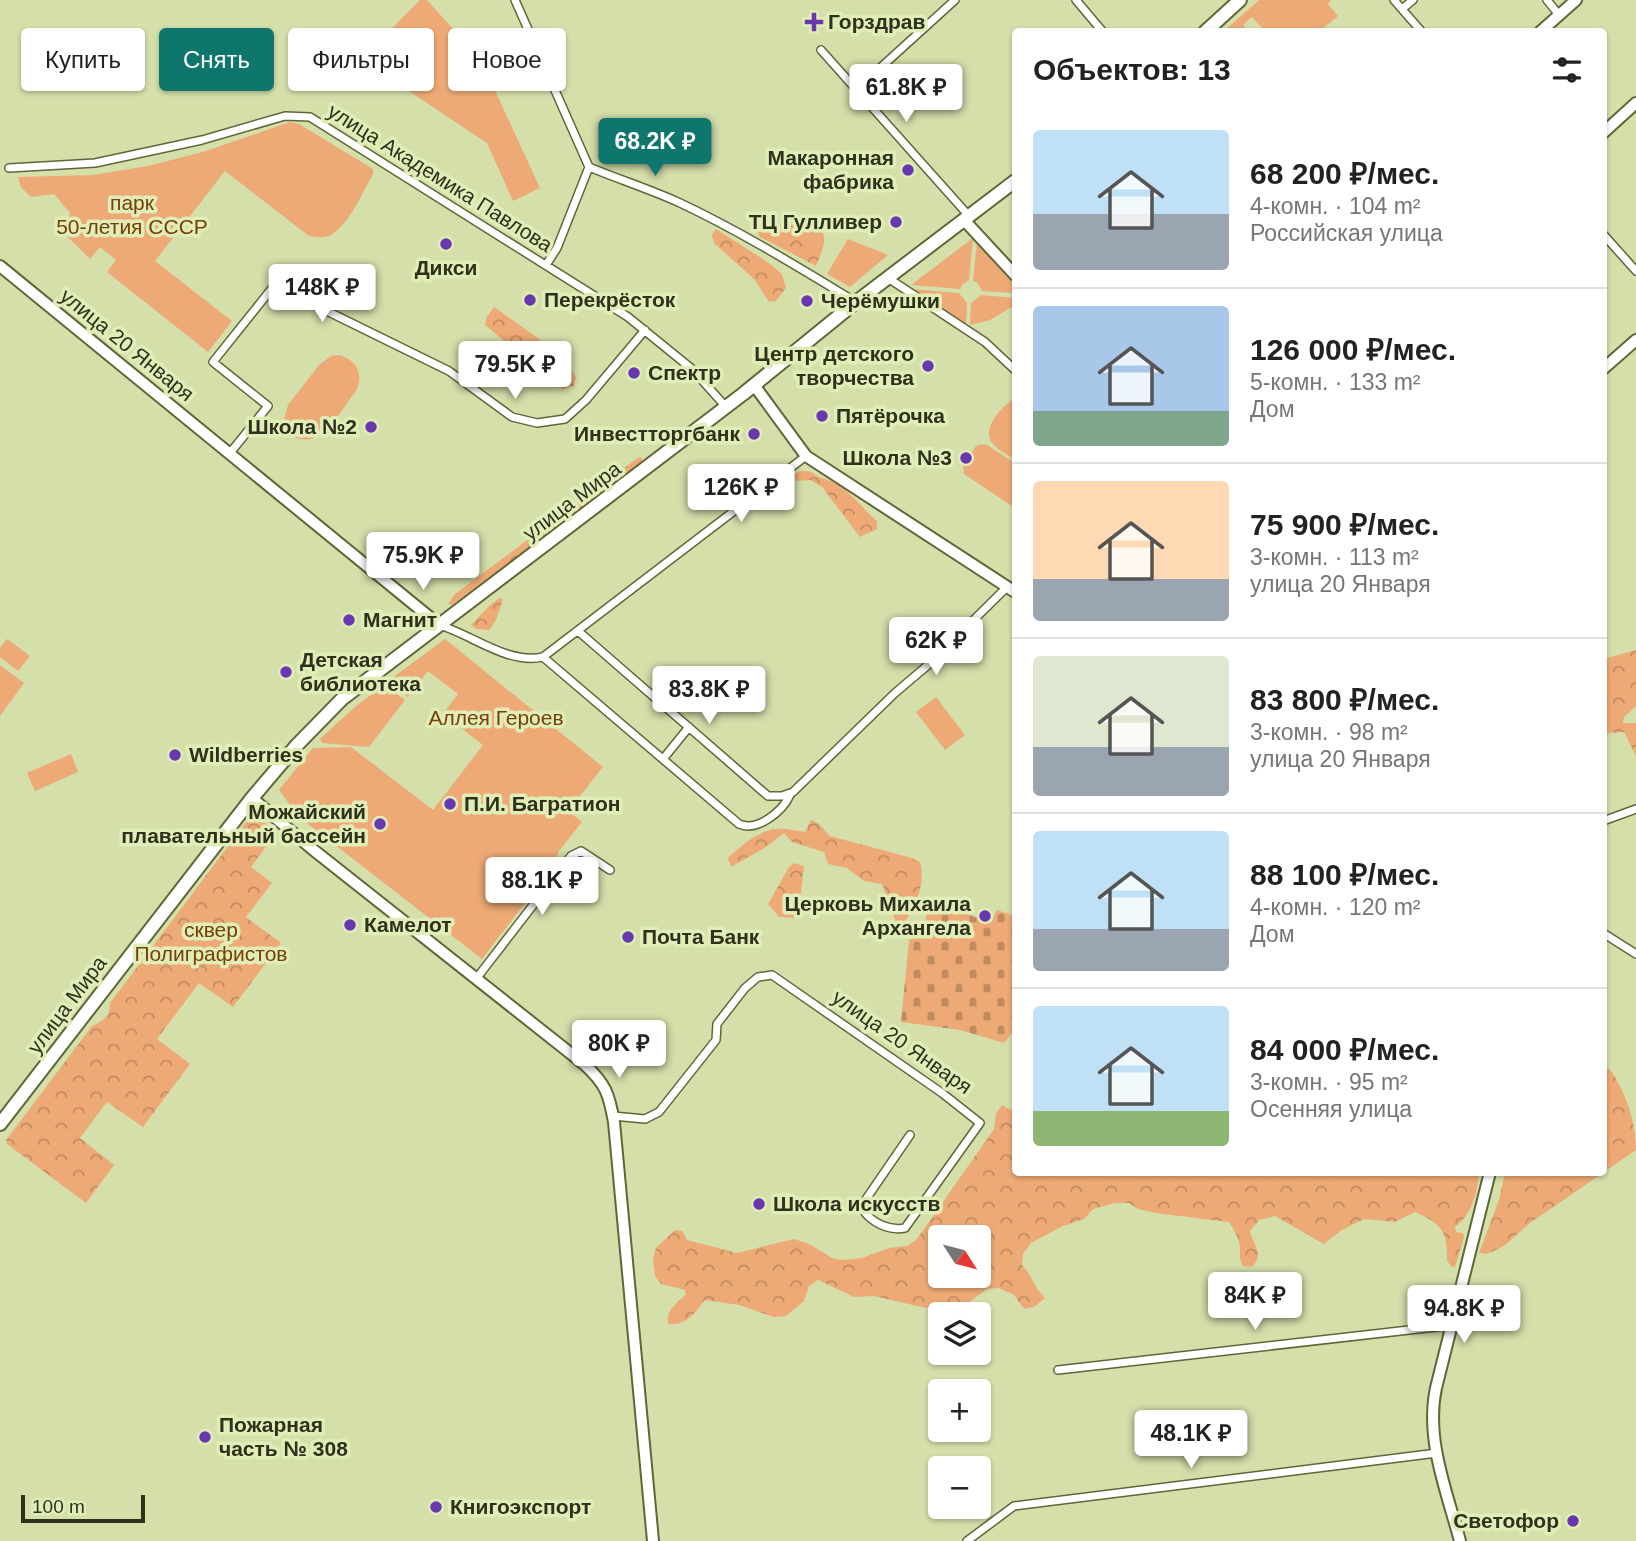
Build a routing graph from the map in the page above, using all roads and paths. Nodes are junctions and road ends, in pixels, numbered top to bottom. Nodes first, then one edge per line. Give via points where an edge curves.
1 (515, 0) edge
2 (955, 0) edge
3 (1076, 0) edge
4 (1240, 0) edge
5 (1394, 0) edge
6 (1413, 0) edge
7 (1546, 0) edge
8 (1576, 0) edge
9 (1402, 9) junction
10 (1559, 15) junction
11 (1100, 28) edge
12 (1209, 28) edge
13 (1419, 28) edge
14 (1544, 28) edge
15 (821, 50) dead end
16 (856, 89) junction
17 (1636, 103) edge
18 (1607, 128) edge
19 (589, 167) junction
20 (9, 169) dead end
21 (1012, 183) edge
22 (966, 218) junction
23 (1607, 238) edge
24 (546, 265) junction
25 (0, 266) edge
26 (1636, 271) edge
27 (1012, 272) edge
28 (888, 278) junction
29 (856, 302) junction
30 (645, 330) junction
31 (1636, 340) edge
32 (1607, 365) edge
33 (1012, 367) edge
34 (754, 385) junction
35 (726, 407) junction
36 (230, 453) junction
37 (806, 456) junction
38 (1011, 589) edge
39 (438, 624) junction
40 (578, 631) junction
41 (543, 657) junction
42 (689, 727) junction
43 (663, 759) junction
44 (790, 794) junction
45 (252, 798) junction
46 (1636, 809) edge
47 (1607, 820) edge
48 (610, 870) dead end
49 (1607, 936) edge
50 (1636, 954) edge
51 (476, 979) junction
52 (613, 1116) junction
53 (0, 1124) edge
54 (910, 1135) dead end
55 (1489, 1176) edge
56 (1453, 1325) junction
57 (1058, 1370) dead end
58 (1437, 1453) junction
59 (653, 1541) edge
60 (967, 1541) edge
61 (1460, 1541) edge

1 - 19 street
2 - 16 street
3 - 11 street
4 - 12 main road
5 - 9 street
6 - 9 street
7 - 10 street
8 - 10 street
9 - 13 street
10 - 14 street
15 - 16 street
16 - 22 street
17 - 18 street
19 - 24 street
19 - 29 street via 711,218
20 - 24 street, улица Академика Павлова via 95,163 299,115 321,123
21 - 22 main road, улица Мира
22 - 27 street
22 - 28 main road, улица Мира
23 - 26 street
24 - 30 street, улица Академика Павлова
25 - 36 street, улица 20 Января
28 - 29 main road, улица Мира
28 - 33 street via 985,342
29 - 34 main road, улица Мира
30 - 35 street, улица Академика Павлова via 692,369
30 - 36 street, улица 20 Января via 565,419 537,423 512,416 449,371 273,287 213,362 268,405
31 - 32 street
34 - 35 main road, улица Мира
34 - 37 street
35 - 39 main road, улица Мира
36 - 39 street, улица 20 Января
37 - 38 street
37 - 40 street
38 - 44 street
39 - 41 street, улица 20 Января via 502,652
39 - 45 main road, улица Мира via 342,699
40 - 41 street
40 - 42 street
41 - 43 street
42 - 43 street
42 - 44 street via 768,796
43 - 44 street via 746,827 774,814
45 - 51 street
45 - 53 main road, улица Мира
46 - 47 street
48 - 51 street via 582,851 571,856
49 - 50 street
51 - 52 street via 596,1075 609,1094
52 - 54 street, улица 20 Января via 645,1119 659,1112 716,1040 717,1024 745,988 758,977 772,975 980,1123 900,1230 877,1223 863,1210
52 - 59 street
55 - 56 street
56 - 57 street
56 - 58 street via 1433,1402
58 - 60 street via 1014,1506
58 - 61 street

